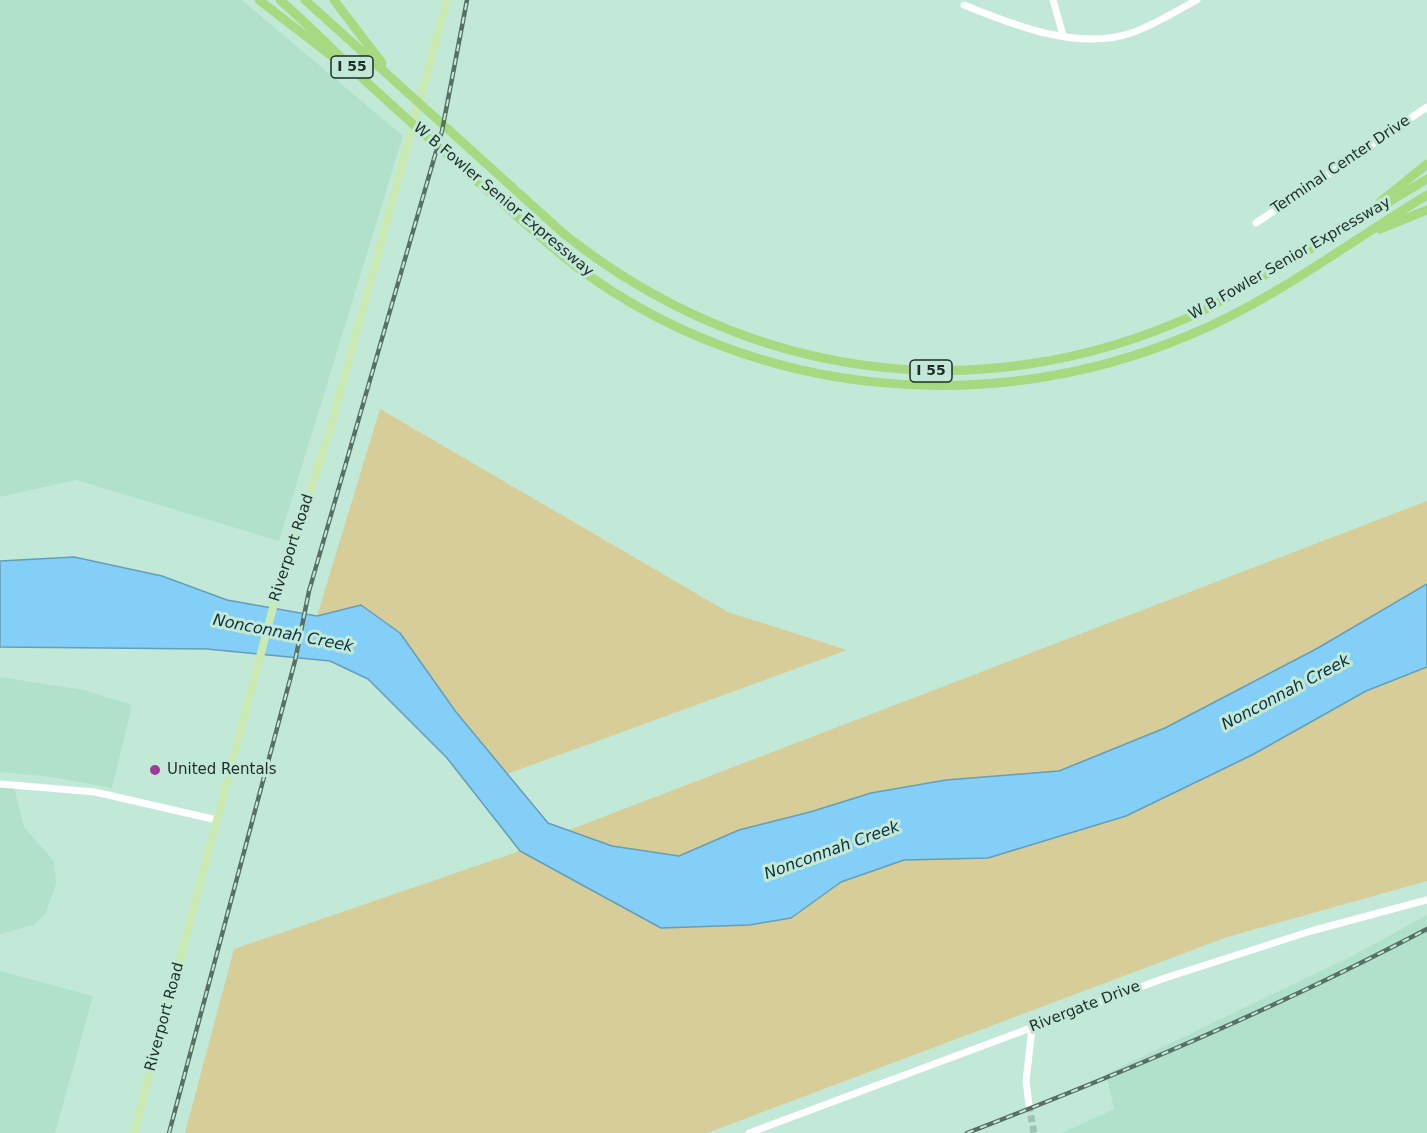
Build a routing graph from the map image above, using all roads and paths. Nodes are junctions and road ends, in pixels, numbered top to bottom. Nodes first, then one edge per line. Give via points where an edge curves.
1 (259, 0) edge
2 (280, 0) edge
3 (305, 0) edge
4 (334, 0) edge
5 (447, 0) edge
6 (1053, 0) edge
7 (1197, 0) edge
8 (964, 5) dead end
9 (1063, 35) junction
10 (393, 77) junction
11 (371, 86) junction
12 (1427, 107) edge
13 (1427, 164) edge
14 (1427, 179) edge
15 (1427, 195) edge
16 (1427, 210) edge
17 (1256, 223) dead end
18 (1347, 228) junction
19 (1352, 240) junction
20 (0, 784) edge
21 (217, 820) junction
22 (1427, 900) edge
23 (1032, 1028) junction
24 (1029, 1105) tunnel mouth
25 (134, 1133) edge
26 (749, 1133) edge

1 - 11 highway
2 - 11 highway, W B Fowler Senior Expressway / I 55
3 - 10 highway, W B Fowler Senior Expressway / I 55
4 - 10 highway
5 - 21 main road, Riverport Road via 329,433 279,585
6 - 9 street
7 - 9 street via 1129,33 1103,38
8 - 9 street via 1011,24
10 - 18 highway, W B Fowler Senior Expressway / I 55 via 564,234 606,267 658,298 722,328 785,351 849,365 907,372 981,370 1044,362 1117,345 1197,314
11 - 19 highway, W B Fowler Senior Expressway / I 55 via 582,271 650,313 710,342 784,367 899,386 1046,378 1118,360 1188,336 1258,301
12 - 17 street, Terminal Center Drive
13 - 18 highway
14 - 18 highway, W B Fowler Senior Expressway / I 55
15 - 19 highway, W B Fowler Senior Expressway / I 55
16 - 19 highway
20 - 21 street via 95,792
21 - 25 main road, Riverport Road
22 - 23 street, Rivergate Drive via 1184,971
23 - 24 street via 1026,1081
23 - 26 street, Rivergate Drive

